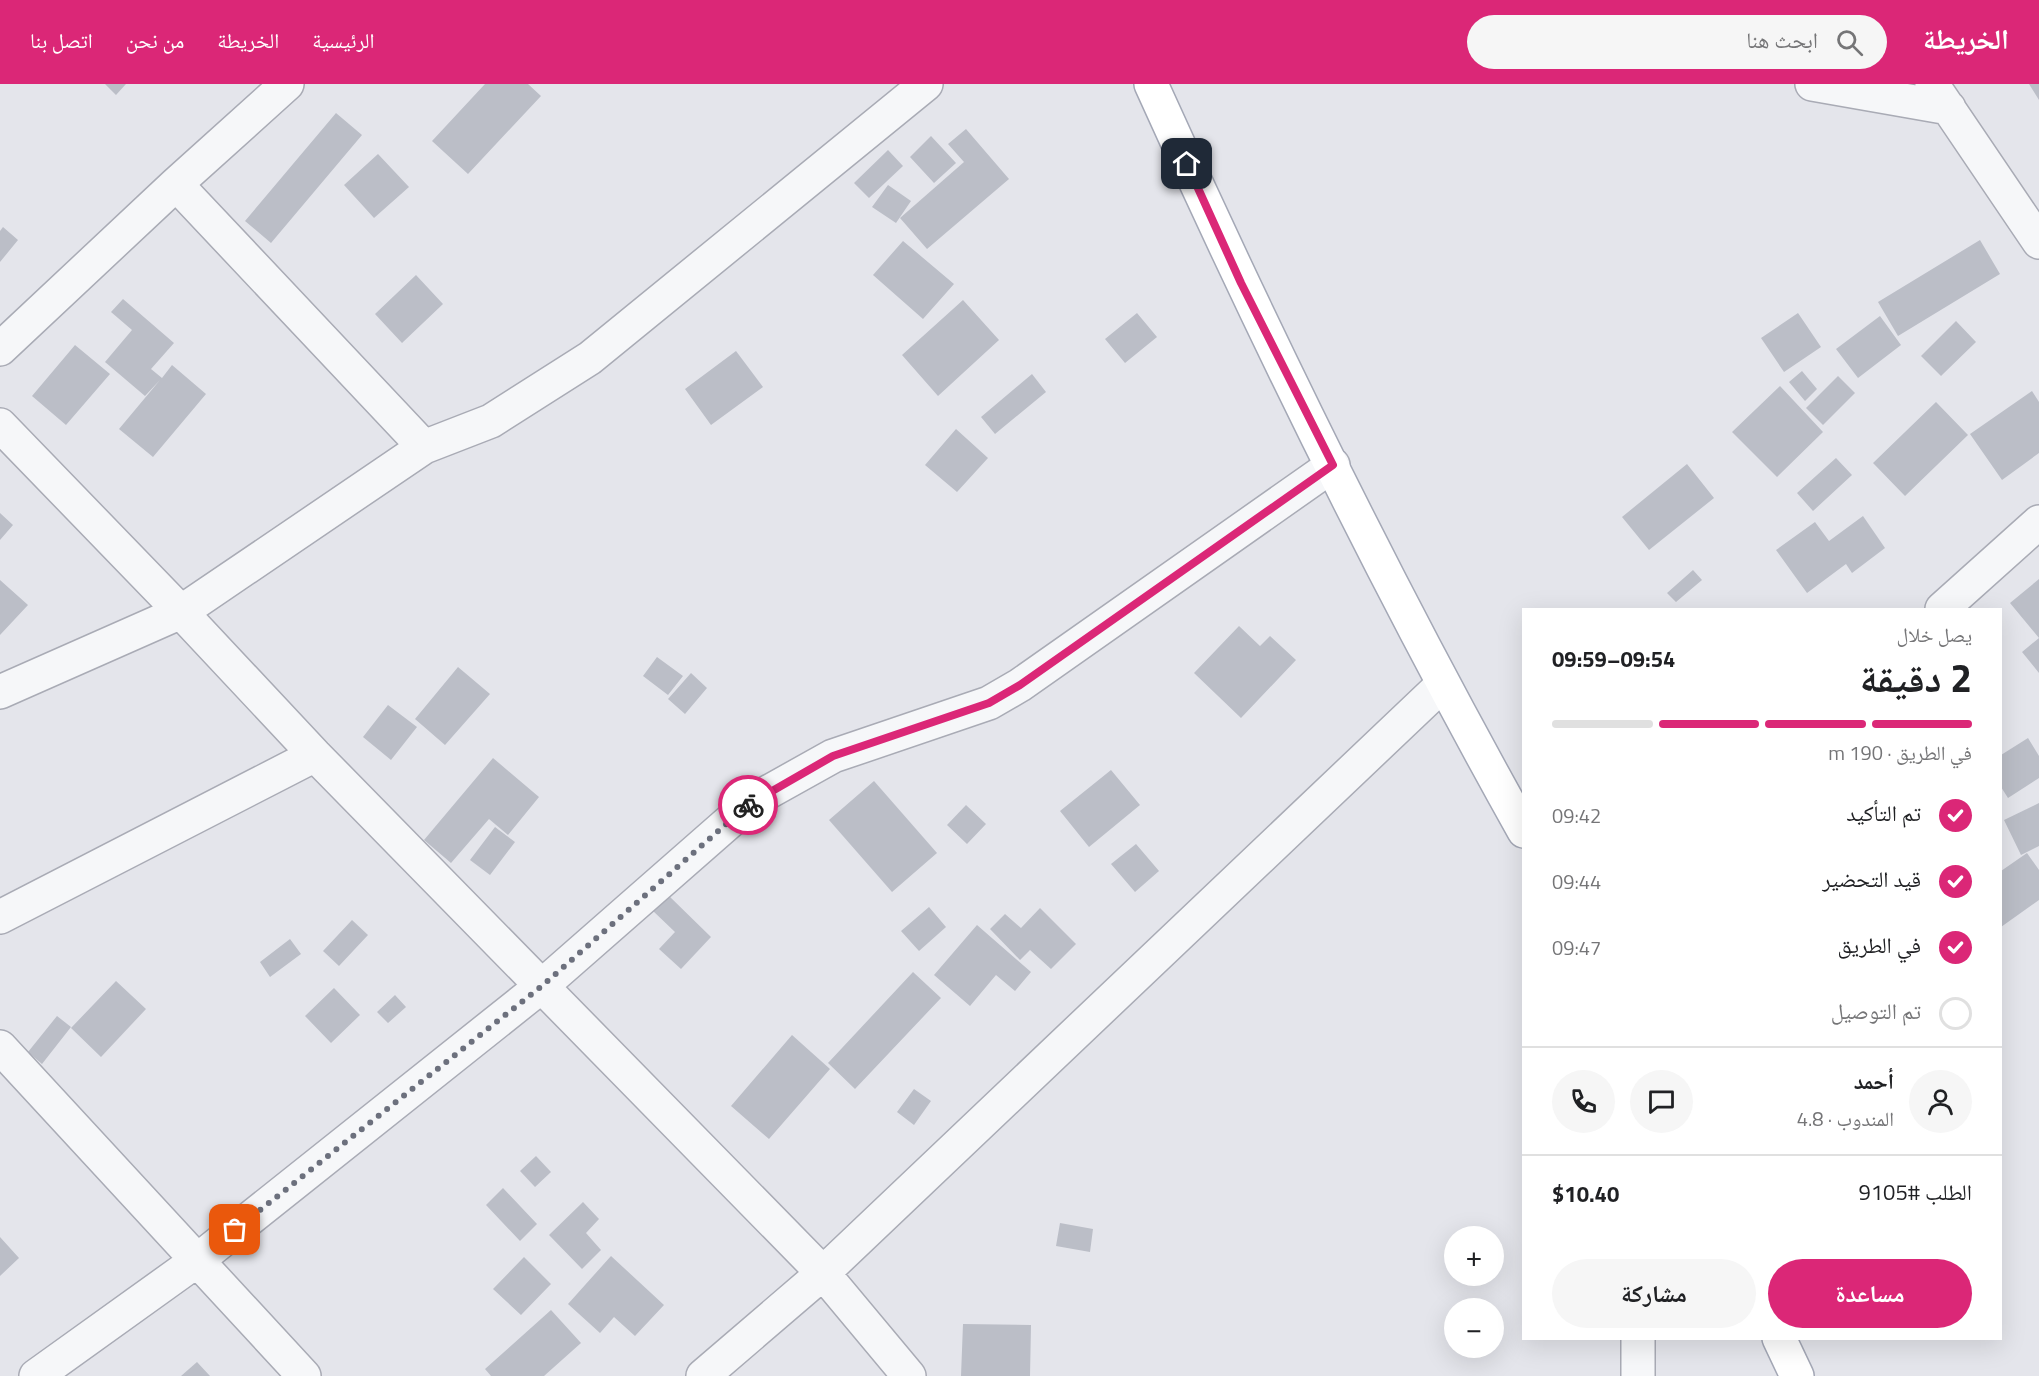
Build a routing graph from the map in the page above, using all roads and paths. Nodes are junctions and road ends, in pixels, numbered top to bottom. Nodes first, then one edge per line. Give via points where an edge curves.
1 (288, 84) edge
2 (926, 84) edge
3 (1151, 84) edge
4 (1812, 84) edge
5 (1940, 96) edge
6 (176, 184) junction
7 (2039, 242) edge
8 (0, 349) edge
9 (0, 425) edge
10 (424, 447) junction
11 (1333, 465) junction
12 (2039, 522) edge
13 (1943, 608) edge
14 (182, 612) junction
15 (1442, 685) junction
16 (0, 692) edge
17 (315, 755) junction
18 (1522, 827) edge
19 (0, 917) edge
20 (543, 985) junction
21 (0, 1047) edge
22 (199, 1259) junction
23 (823, 1273) junction
24 (1638, 1340) edge
25 (1780, 1340) edge
26 (36, 1376) edge
27 (304, 1376) edge
28 (703, 1376) edge
29 (909, 1376) edge
30 (1638, 1376) edge
31 (1797, 1376) edge

1 - 6 street
2 - 10 street via 590,358 490,421
3 - 11 main road via 1241,283
4 - 5 street
5 - 7 street
6 - 8 street
6 - 10 street
9 - 14 street
10 - 14 street
11 - 15 main road
11 - 20 street via 989,703 833,756 754,800
12 - 13 street
14 - 16 street
14 - 17 street
15 - 18 main road
15 - 23 street
17 - 19 street
17 - 20 street
20 - 22 street
20 - 23 street
21 - 22 street
22 - 26 street
22 - 27 street
23 - 28 street
23 - 29 street
24 - 30 street
25 - 31 main road

